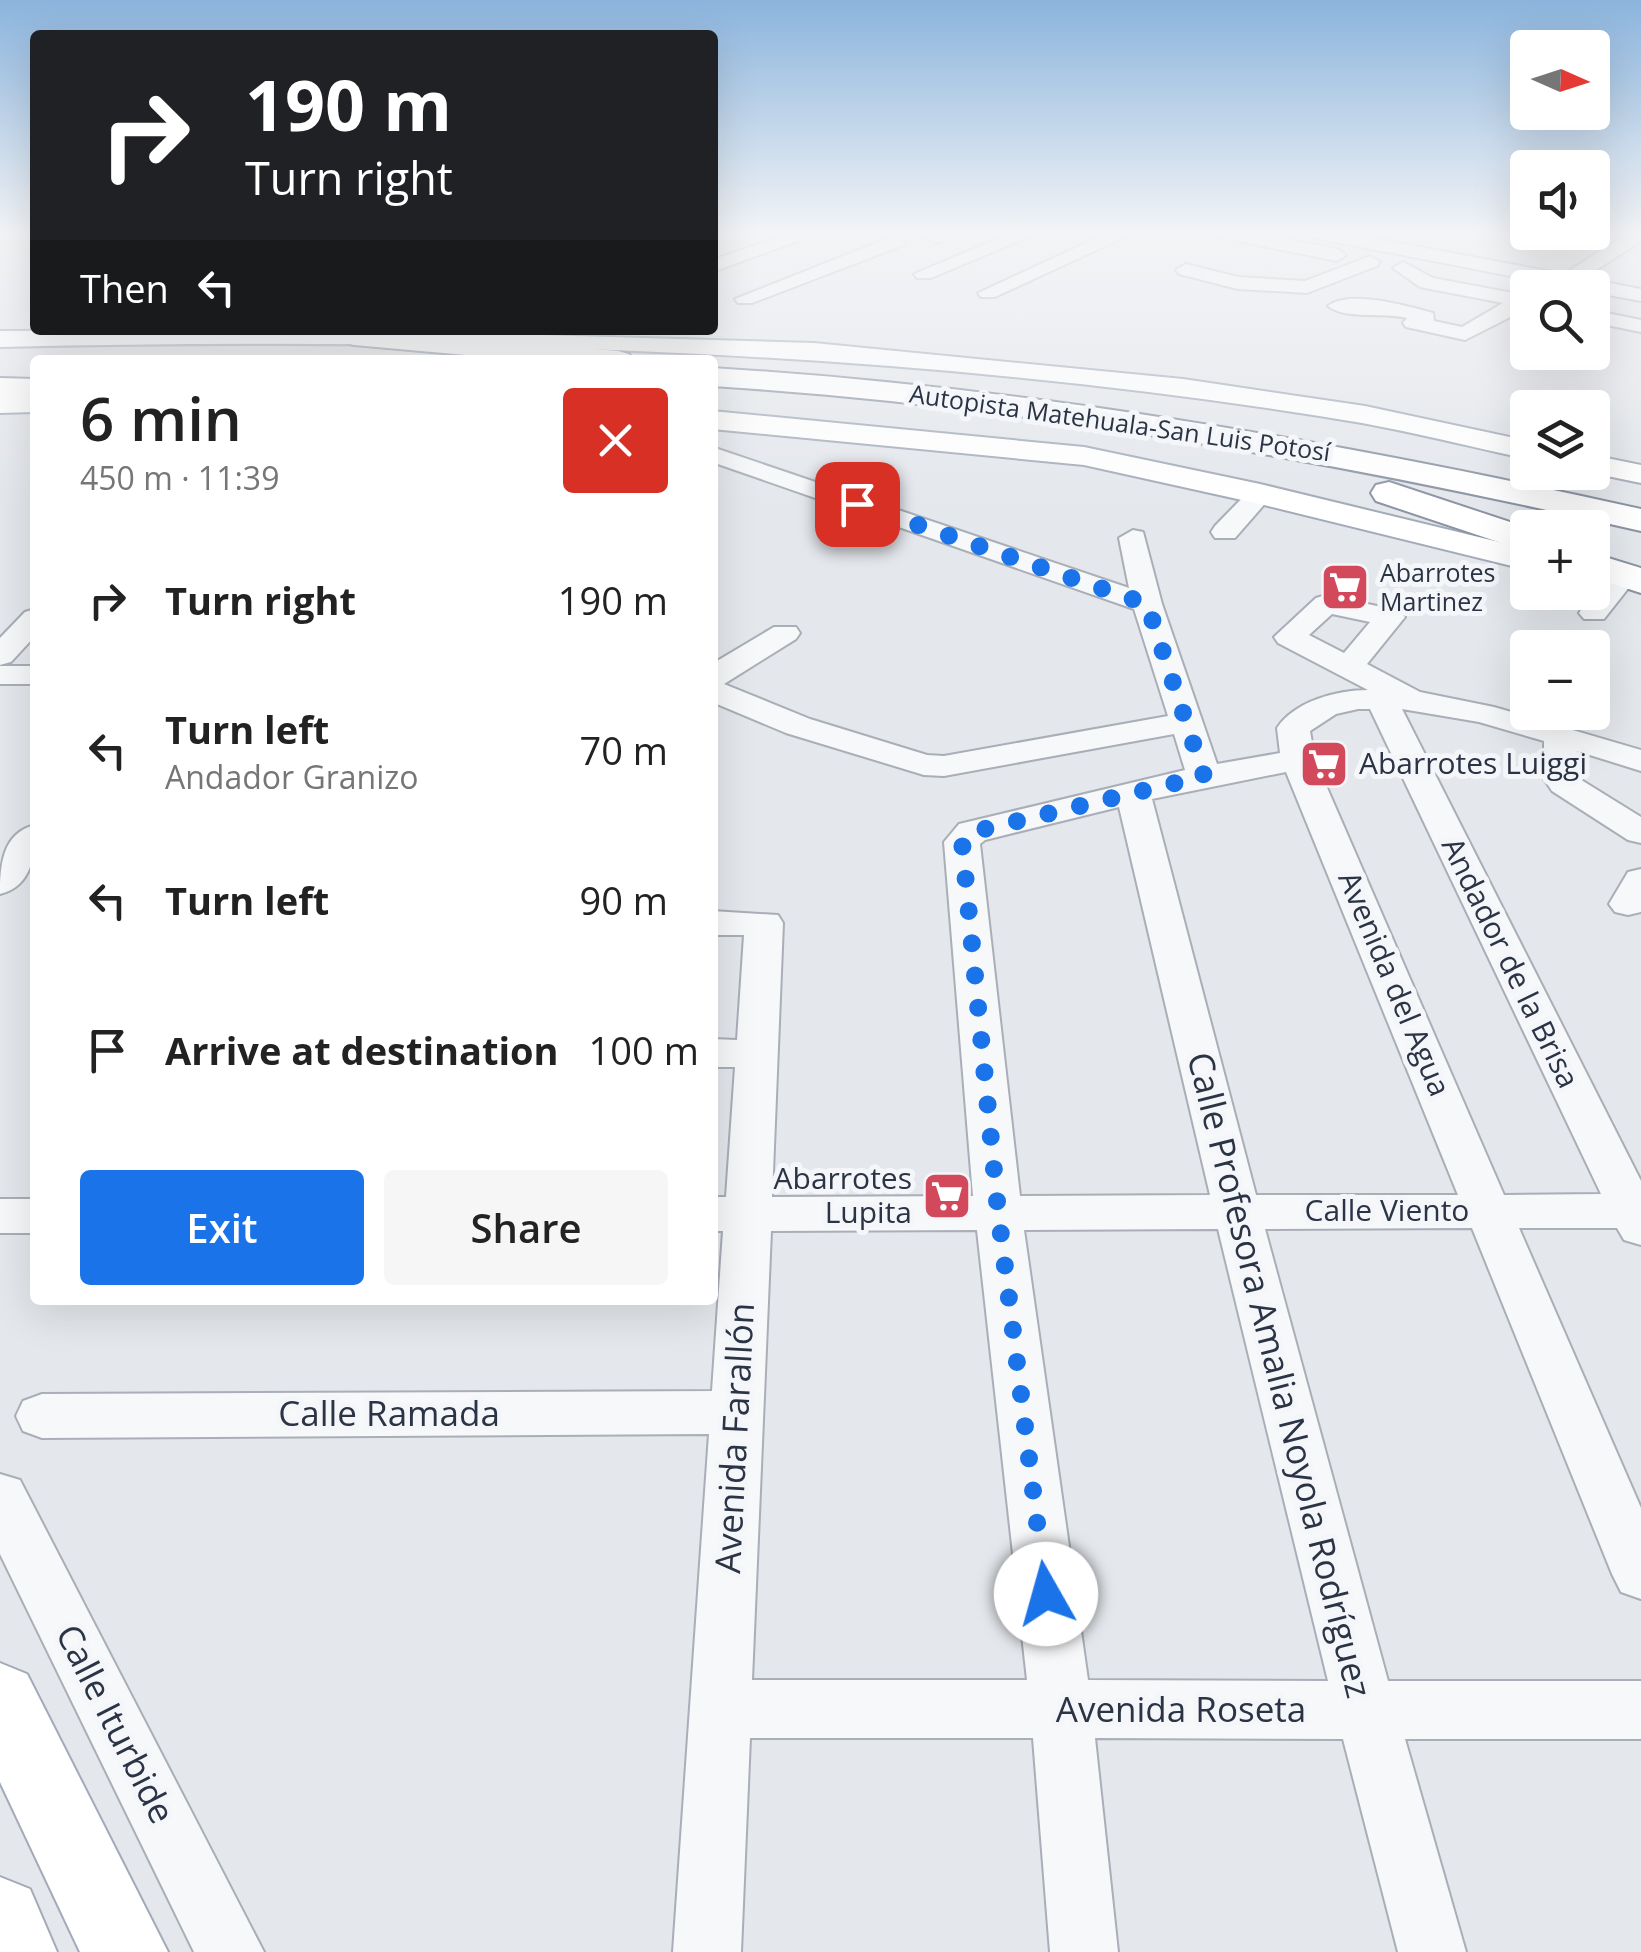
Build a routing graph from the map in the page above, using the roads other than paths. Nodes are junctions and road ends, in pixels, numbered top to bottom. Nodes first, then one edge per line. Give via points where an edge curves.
1 (1413, 323) edge
2 (1441, 323) edge
3 (1484, 323) edge
4 (92, 335) edge
5 (238, 335) edge
6 (1392, 335) dead end
7 (354, 336) junction
8 (0, 338) edge
9 (563, 355) edge
10 (0, 360) edge
11 (30, 361) edge
12 (718, 375) edge
13 (30, 390) edge
14 (1, 400) edge
15 (718, 400) edge
16 (30, 403) edge
17 (718, 421) edge
18 (1264, 439) junction
19 (1510, 446) edge
20 (718, 456) edge
21 (1510, 464) edge
22 (1610, 469) edge
23 (1610, 475) edge
24 (1641, 478) edge
25 (1382, 490) junction
26 (1260, 494) junction
27 (1510, 518) edge
28 (1641, 520) edge
29 (1225, 532) dead end
30 (1510, 536) edge
31 (1134, 538) dead end
32 (1610, 540) edge
33 (1641, 548) edge
34 (1510, 556) edge
35 (1617, 577) edge
36 (1147, 604) junction
37 (1594, 612) dead end
38 (30, 623) edge
39 (785, 633) dead end
40 (0, 656) edge
41 (1348, 666) junction
42 (718, 674) edge
43 (0, 675) edge
44 (30, 676) edge
45 (718, 693) edge
46 (1398, 700) junction
47 (1186, 722) junction
48 (1560, 736) junction
49 (1298, 760) junction
50 (1641, 762) edge
51 (1204, 776) junction
52 (1134, 795) junction
53 (1641, 832) edge
54 (30, 843) edge
55 (0, 883) edge
56 (738, 923) edge
57 (735, 1054) edge
58 (998, 1211) junction
59 (1235, 1211) junction
60 (1490, 1212) junction
61 (730, 1214) edge
62 (0, 1216) edge
63 (30, 1216) edge
64 (1638, 1217) edge
65 (736, 1412) junction
66 (42, 1416) dead end
67 (0, 1497) edge
68 (1641, 1574) edge
69 (0, 1699) edge
70 (722, 1709) junction
71 (1060, 1710) junction
72 (1364, 1710) junction
73 (1641, 1710) edge
74 (0, 1919) edge
75 (14, 1952) edge
76 (125, 1952) edge
77 (230, 1952) edge
78 (707, 1952) edge
79 (1084, 1952) edge
80 (1432, 1952) edge

1 - 6 street
2 - 3 street
4 - 8 main road
5 - 7 main road
7 - 9 highway
7 - 19 main road via 814,351 970,364 1365,415
10 - 11 highway
12 - 18 highway, Autopista Matehuala-San Luis Potosí via 1003,403
13 - 14 highway
14 - 16 main road
15 - 25 highway via 1149,447
17 - 26 main road via 1084,456
18 - 21 highway
18 - 28 highway, Autopista Matehuala-San Luis Potosí
20 - 36 street
22 - 24 main road
23 - 24 highway
25 - 27 highway
25 - 30 highway
26 - 29 street
26 - 34 main road
31 - 36 street
32 - 33 highway
35 - 37 street
36 - 47 street
38 - 40 street
39 - 42 street
41 - 41 street via 1390,617 1326,604 1289,637
41 - 46 street
43 - 44 street
45 - 47 street via 798,726 924,765
46 - 48 street via 1450,706
46 - 49 street via 1325,708 1292,728
46 - 64 street, Andador de la Brisa
47 - 51 street
48 - 50 street
48 - 53 street via 1564,784
49 - 51 street
49 - 60 street, Avenida del Agua
51 - 52 street
52 - 58 street via 972,832 962,842
52 - 59 street, Calle Profesora Amalia Noyola Rodríguez
54 - 55 street
56 - 57 street, Avenida Farallón
57 - 61 street, Avenida Farallón
58 - 59 street, Calle Viento
58 - 61 street, Calle Viento
58 - 71 street
59 - 60 street, Calle Viento
59 - 72 street, Calle Profesora Amalia Noyola Rodríguez
60 - 64 street, Calle Viento
60 - 68 street, Avenida del Agua
61 - 65 street, Avenida Farallón
62 - 63 street
65 - 66 street, Calle Ramada
65 - 70 street, Avenida Farallón
67 - 77 street, Calle Iturbide
69 - 76 main road
70 - 71 street, Avenida Roseta
70 - 78 street, Avenida Farallón
71 - 72 street, Avenida Roseta
71 - 79 street
72 - 73 street, Avenida Roseta
72 - 80 street, Calle Profesora Amalia Noyola Rodríguez
74 - 75 main road

